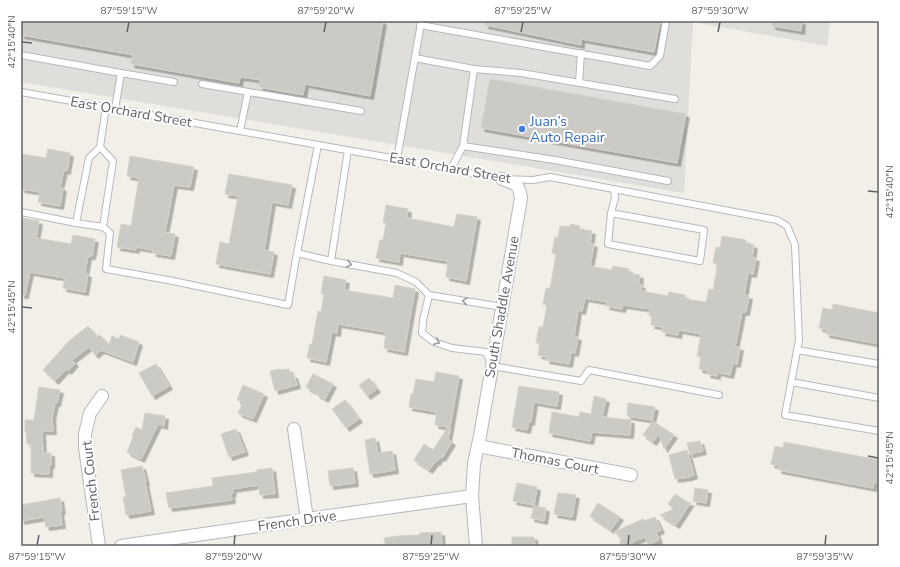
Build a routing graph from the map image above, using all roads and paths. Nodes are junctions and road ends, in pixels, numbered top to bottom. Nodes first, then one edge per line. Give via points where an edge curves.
1 (666, 21) edge
2 (421, 23) edge
3 (581, 53) junction
4 (21, 55) edge
5 (415, 58) junction
6 (474, 69) junction
7 (121, 73) junction
8 (174, 82) dead end
9 (579, 83) junction
10 (202, 84) dead end
11 (21, 92) edge
12 (248, 92) junction
13 (675, 99) dead end
14 (106, 108) junction
15 (115, 109) junction
16 (361, 111) dead end
17 (240, 131) junction
18 (318, 145) junction
19 (463, 146) junction
20 (100, 147) junction
21 (348, 150) junction
22 (397, 159) junction
23 (451, 169) junction
24 (502, 179) junction
25 (668, 181) dead end
26 (614, 189) junction
27 (21, 212) edge
28 (612, 213) junction
29 (76, 223) junction
30 (103, 227) junction
31 (297, 253) junction
32 (331, 261) junction
33 (429, 295) junction
34 (502, 307) junction
35 (797, 350) junction
36 (879, 364) edge
37 (492, 366) junction
38 (791, 382) junction
39 (719, 395) dead end
40 (102, 396) dead end
41 (879, 398) edge
42 (294, 429) dead end
43 (879, 431) edge
44 (478, 446) junction
45 (631, 475) dead end
46 (472, 496) junction
47 (307, 519) junction
48 (99, 546) edge
49 (121, 546) edge
50 (476, 546) edge

1 - 3 lane via 660,56 650,66
2 - 3 lane
2 - 5 lane
3 - 9 lane
4 - 7 lane
5 - 6 lane
5 - 22 lane
6 - 9 lane via 521,73
6 - 19 lane
7 - 8 lane
7 - 15 lane
9 - 13 lane
10 - 12 lane
11 - 14 lane, East Orchard Street
12 - 16 lane
12 - 17 lane
14 - 15 lane, East Orchard Street
14 - 20 lane
15 - 17 lane, East Orchard Street
17 - 18 lane, East Orchard Street
18 - 21 lane, East Orchard Street
18 - 31 lane
19 - 23 lane
19 - 25 lane
20 - 29 lane via 90,158
20 - 30 lane via 113,161
21 - 22 lane, East Orchard Street
21 - 32 lane
22 - 23 lane, East Orchard Street
23 - 24 lane, East Orchard Street
24 - 26 lane, East Orchard Street via 533,180 550,177
24 - 34 street, South Shaddle Avenue via 518,186 521,198
26 - 28 lane
26 - 35 lane, East Orchard Street via 777,220 787,226 795,245 799,340
27 - 29 lane
28 - 28 lane via 608,244 700,261 704,230
29 - 30 lane
30 - 31 lane via 110,233 106,269 288,305
31 - 32 lane
32 -> 33 lane via 396,273 416,282
34 -> 33 lane
33 -> 37 lane via 422,333 434,342 452,348 486,352
34 - 37 street, South Shaddle Avenue
35 - 36 lane
35 - 38 lane, East Orchard Street
37 - 39 lane via 581,381 589,370
37 - 44 street, South Shaddle Avenue
38 - 41 lane
38 - 43 lane, East Orchard Street via 785,415
40 - 48 street, French Court via 90,413 85,434
42 - 47 street
44 - 45 street, Thomas Court
44 - 46 street, South Shaddle Avenue
46 - 47 street, French Drive
46 - 50 street, South Shaddle Avenue
47 - 49 street, French Drive

